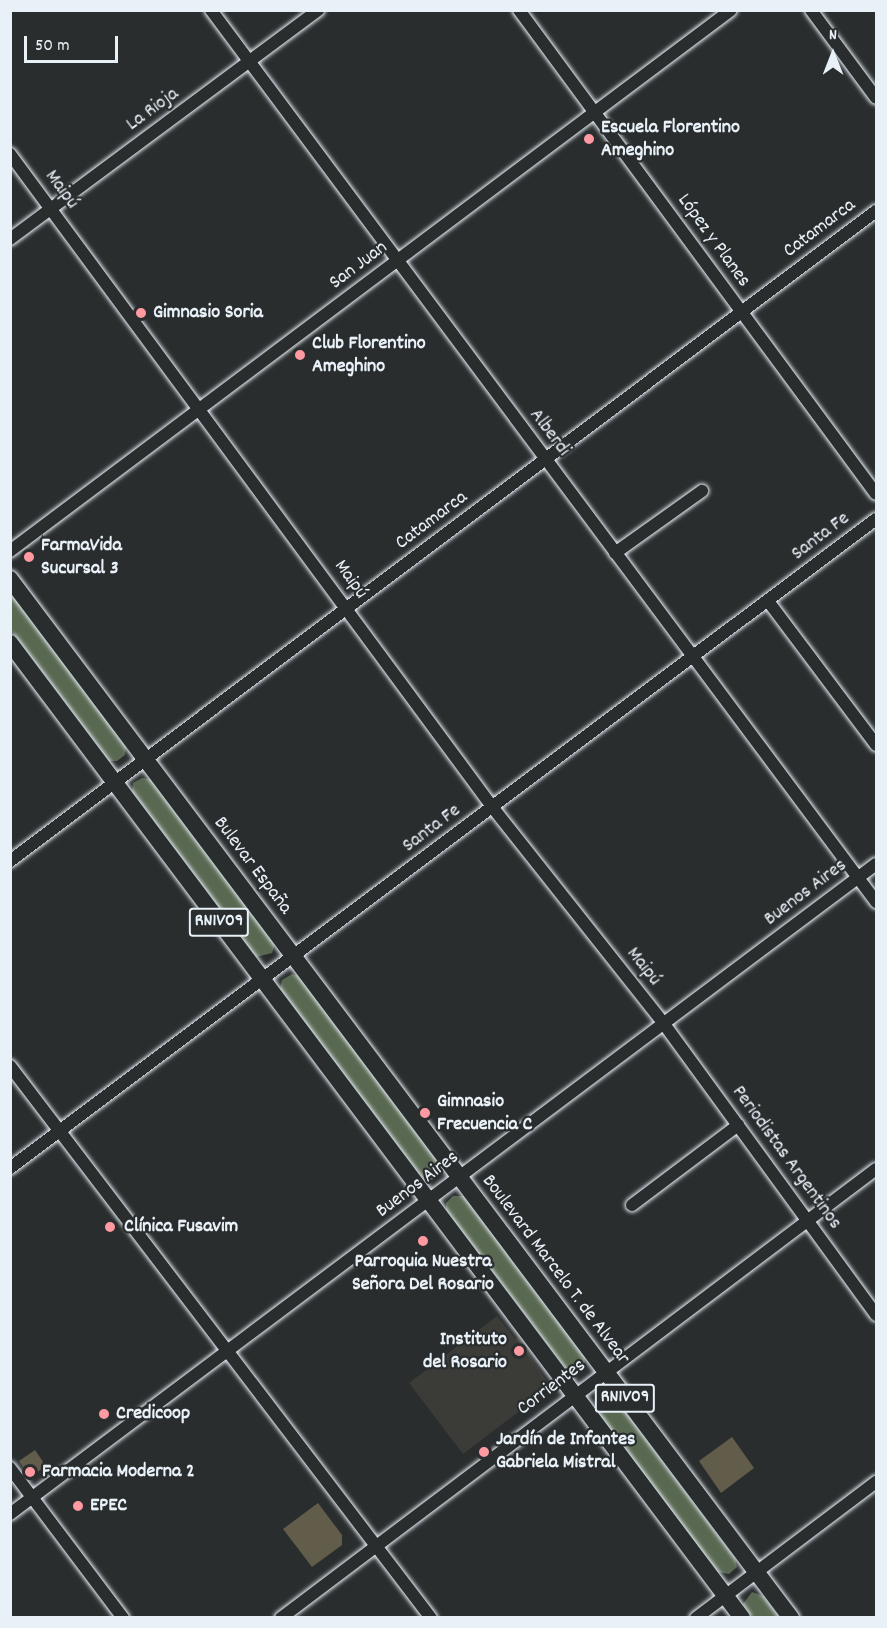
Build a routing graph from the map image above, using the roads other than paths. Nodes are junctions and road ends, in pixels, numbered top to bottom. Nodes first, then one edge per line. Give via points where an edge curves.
1 (211, 10) edge
2 (318, 10) edge
3 (519, 10) edge
4 (731, 10) edge
5 (811, 10) edge
6 (249, 63) junction
7 (876, 98) edge
8 (595, 112) junction
9 (10, 154) edge
10 (51, 209) junction
11 (876, 211) edge
12 (10, 239) edge
13 (396, 262) junction
14 (742, 312) junction
15 (200, 410) junction
16 (545, 460) junction
17 (702, 491) dead end
18 (876, 494) edge
19 (876, 519) edge
20 (10, 551) edge
21 (615, 553) junction
22 (10, 579) edge
23 (768, 601) junction
24 (347, 609) junction
25 (10, 643) edge
26 (693, 657) junction
27 (876, 745) edge
28 (145, 759) junction
29 (115, 782) junction
30 (493, 808) junction
31 (10, 861) edge
32 (876, 864) edge
33 (858, 878) junction
34 (876, 902) edge
35 (294, 956) junction
36 (261, 980) junction
37 (664, 1024) junction
38 (10, 1066) edge
39 (738, 1125) junction
40 (60, 1131) junction
41 (10, 1168) edge
42 (876, 1169) edge
43 (460, 1178) junction
44 (429, 1202) junction
45 (632, 1205) dead end
46 (808, 1221) junction
47 (876, 1315) edge
48 (230, 1350) junction
49 (606, 1373) junction
50 (575, 1395) junction
51 (10, 1468) edge
52 (876, 1482) edge
53 (34, 1498) junction
54 (10, 1514) edge
55 (376, 1545) junction
56 (756, 1572) junction
57 (725, 1596) junction
58 (123, 1617) edge
59 (281, 1617) edge
60 (430, 1617) edge
61 (696, 1617) edge
62 (742, 1617) edge
63 (791, 1617) edge

1 - 6 street, Alberdi
2 - 6 street, La Rioja
3 - 8 street, López y Planes
4 - 8 street, San Juan
5 - 7 street
6 - 10 street, La Rioja
6 - 13 street, Alberdi
8 - 13 street, San Juan
8 - 14 street, López y Planes
9 - 10 street, Maipú
10 - 12 street, La Rioja
10 - 15 street, Maipú
11 - 14 street, Catamarca
13 - 15 street, San Juan
13 - 16 street, Alberdi
14 - 16 street, Catamarca
14 - 18 street, López y Planes
15 - 20 street, San Juan
15 - 24 street, Maipú
16 - 21 street, Alberdi
16 - 24 street, Catamarca
17 - 21 street
19 - 23 street, Santa Fe
21 - 26 street, Alberdi
22 - 28 main road, Bulevar España / RN1V09
23 - 26 street, Santa Fe
23 - 27 street
24 - 28 street, Catamarca
24 - 30 street, Maipú
25 - 29 main road, RN1V09
26 - 30 street, Santa Fe
26 - 33 street, Alberdi
28 - 29 street, Catamarca
28 - 35 main road, Bulevar España / RN1V09
29 - 31 street, Catamarca
29 - 36 main road, RN1V09
30 - 35 street, Santa Fe
30 - 37 street, Maipú
32 - 33 street, Buenos Aires
33 - 34 street, Alberdi
33 - 37 street, Buenos Aires
35 - 36 street, Santa Fe
35 - 43 main road, Bulevar España / RN1V09
36 - 40 street, Santa Fe
36 - 44 main road, RN1V09
37 - 39 street, Periodistas Argentinos
37 - 43 street, Buenos Aires
38 - 40 street
39 - 45 street
39 - 46 street, Periodistas Argentinos
40 - 41 street, Santa Fe
40 - 48 street
42 - 46 street, Corrientes
43 - 44 street, Buenos Aires
43 - 49 main road, Boulevard Marcelo T. de Alvear / RN1V09
44 - 48 street, Buenos Aires
44 - 50 main road, RN1V09
46 - 47 street, Periodistas Argentinos
46 - 49 street, Corrientes
48 - 53 street, Buenos Aires
48 - 55 street
49 - 50 street, Corrientes
49 - 56 main road, Boulevard Marcelo T. de Alvear / RN1V09
50 - 55 street, Corrientes
50 - 57 main road, RN1V09
51 - 53 street
52 - 56 street
53 - 54 street, Buenos Aires
53 - 58 street
55 - 59 street, Corrientes
55 - 60 street
56 - 57 street
56 - 63 main road, Boulevard Marcelo T. de Alvear / RN1V09
57 - 61 street
57 - 62 main road, RN1V09

